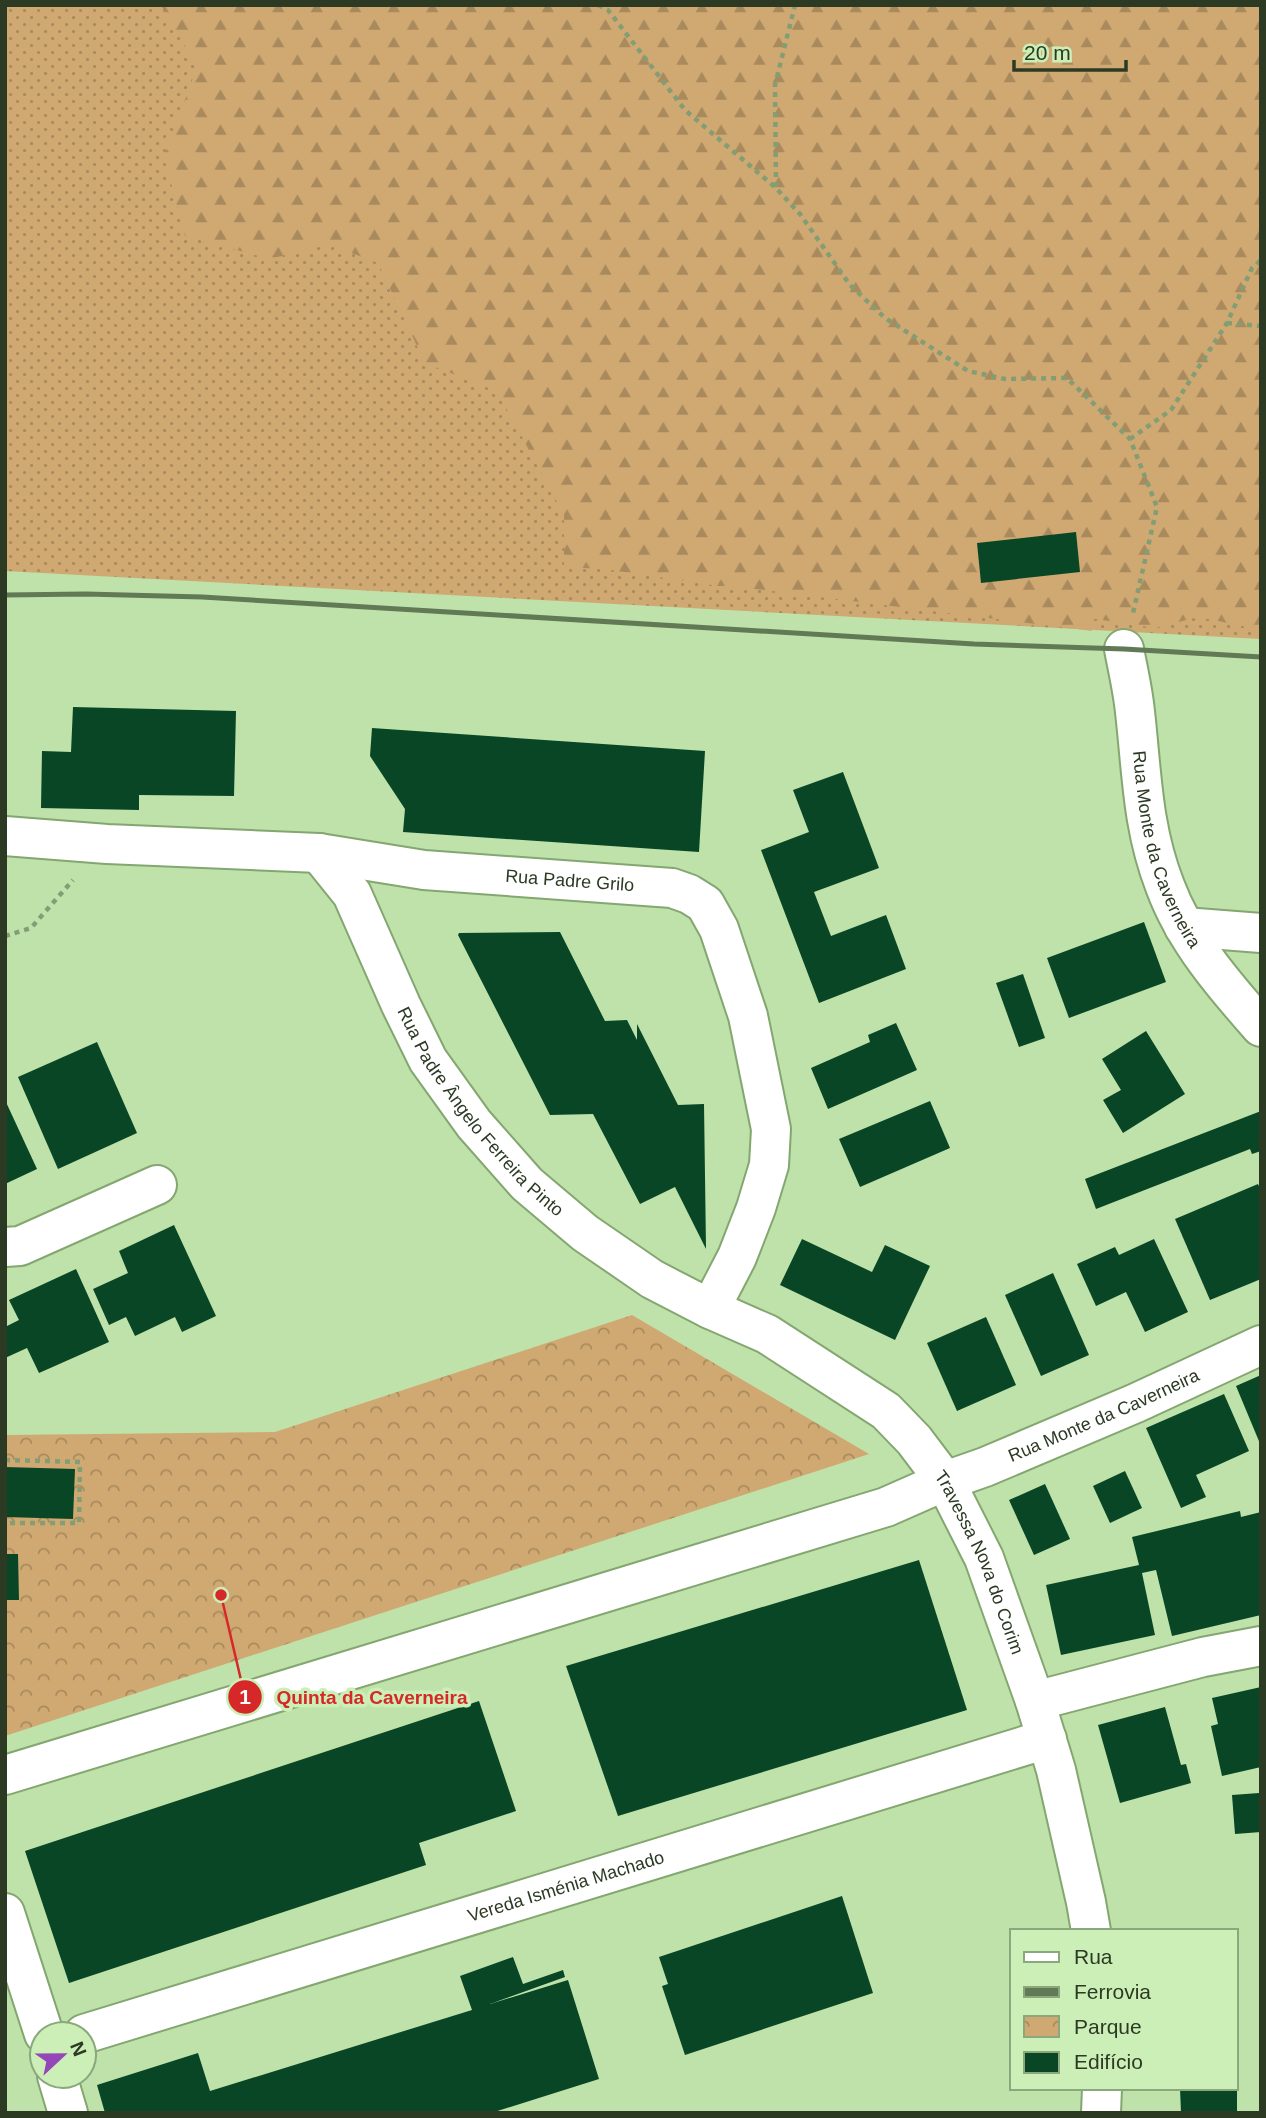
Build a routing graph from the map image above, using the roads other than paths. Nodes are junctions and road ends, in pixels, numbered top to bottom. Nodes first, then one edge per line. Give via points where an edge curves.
1 (1125, 649) road end
2 (5, 836) edge
3 (319, 853) junction
4 (1184, 928) junction
5 (1261, 933) edge
6 (1261, 1027) edge
7 (156, 1185) dead end
8 (5, 1247) edge
9 (710, 1309) junction
10 (1261, 1345) edge
11 (945, 1481) junction
12 (1261, 1646) edge
13 (1034, 1701) junction
14 (1047, 1739) junction
15 (5, 1775) edge
16 (5, 1913) edge
17 (1091, 1929) edge
18 (39, 2020) edge
19 (98, 2030) edge
20 (61, 2090) edge
21 (1101, 2090) edge
22 (68, 2113) edge
23 (1101, 2113) edge

1 - 4 street, Rua Monte da Caverneira via 1143,807 1165,886
2 - 3 street, Rua Padre Grilo
3 - 9 street, Rua Padre Ângelo Ferreira Pinto via 352,894 428,1060 474,1124 527,1184 586,1233 652,1279
3 - 9 street, Rua Padre Grilo via 424,870 672,888 705,904 719,929 748,1016 771,1129 769,1165 756,1208
4 - 5 street
4 - 6 street, Rua Monte da Caverneira via 1219,979
7 - 8 street via 20,1246
9 - 11 street, Travessa Nova do Corim via 768,1334 886,1410
10 - 11 street, Rua Monte da Caverneira via 1136,1403
11 - 13 street, Travessa Nova do Corim via 985,1559
11 - 15 street, Rua Monte da Caverneira via 886,1507
12 - 13 street
13 - 14 street, Travessa Nova do Corim
14 - 17 street, Travessa Nova do Corim
14 - 19 street, Vereda Isménia Machado
16 - 18 street
20 - 22 street
21 - 23 street

